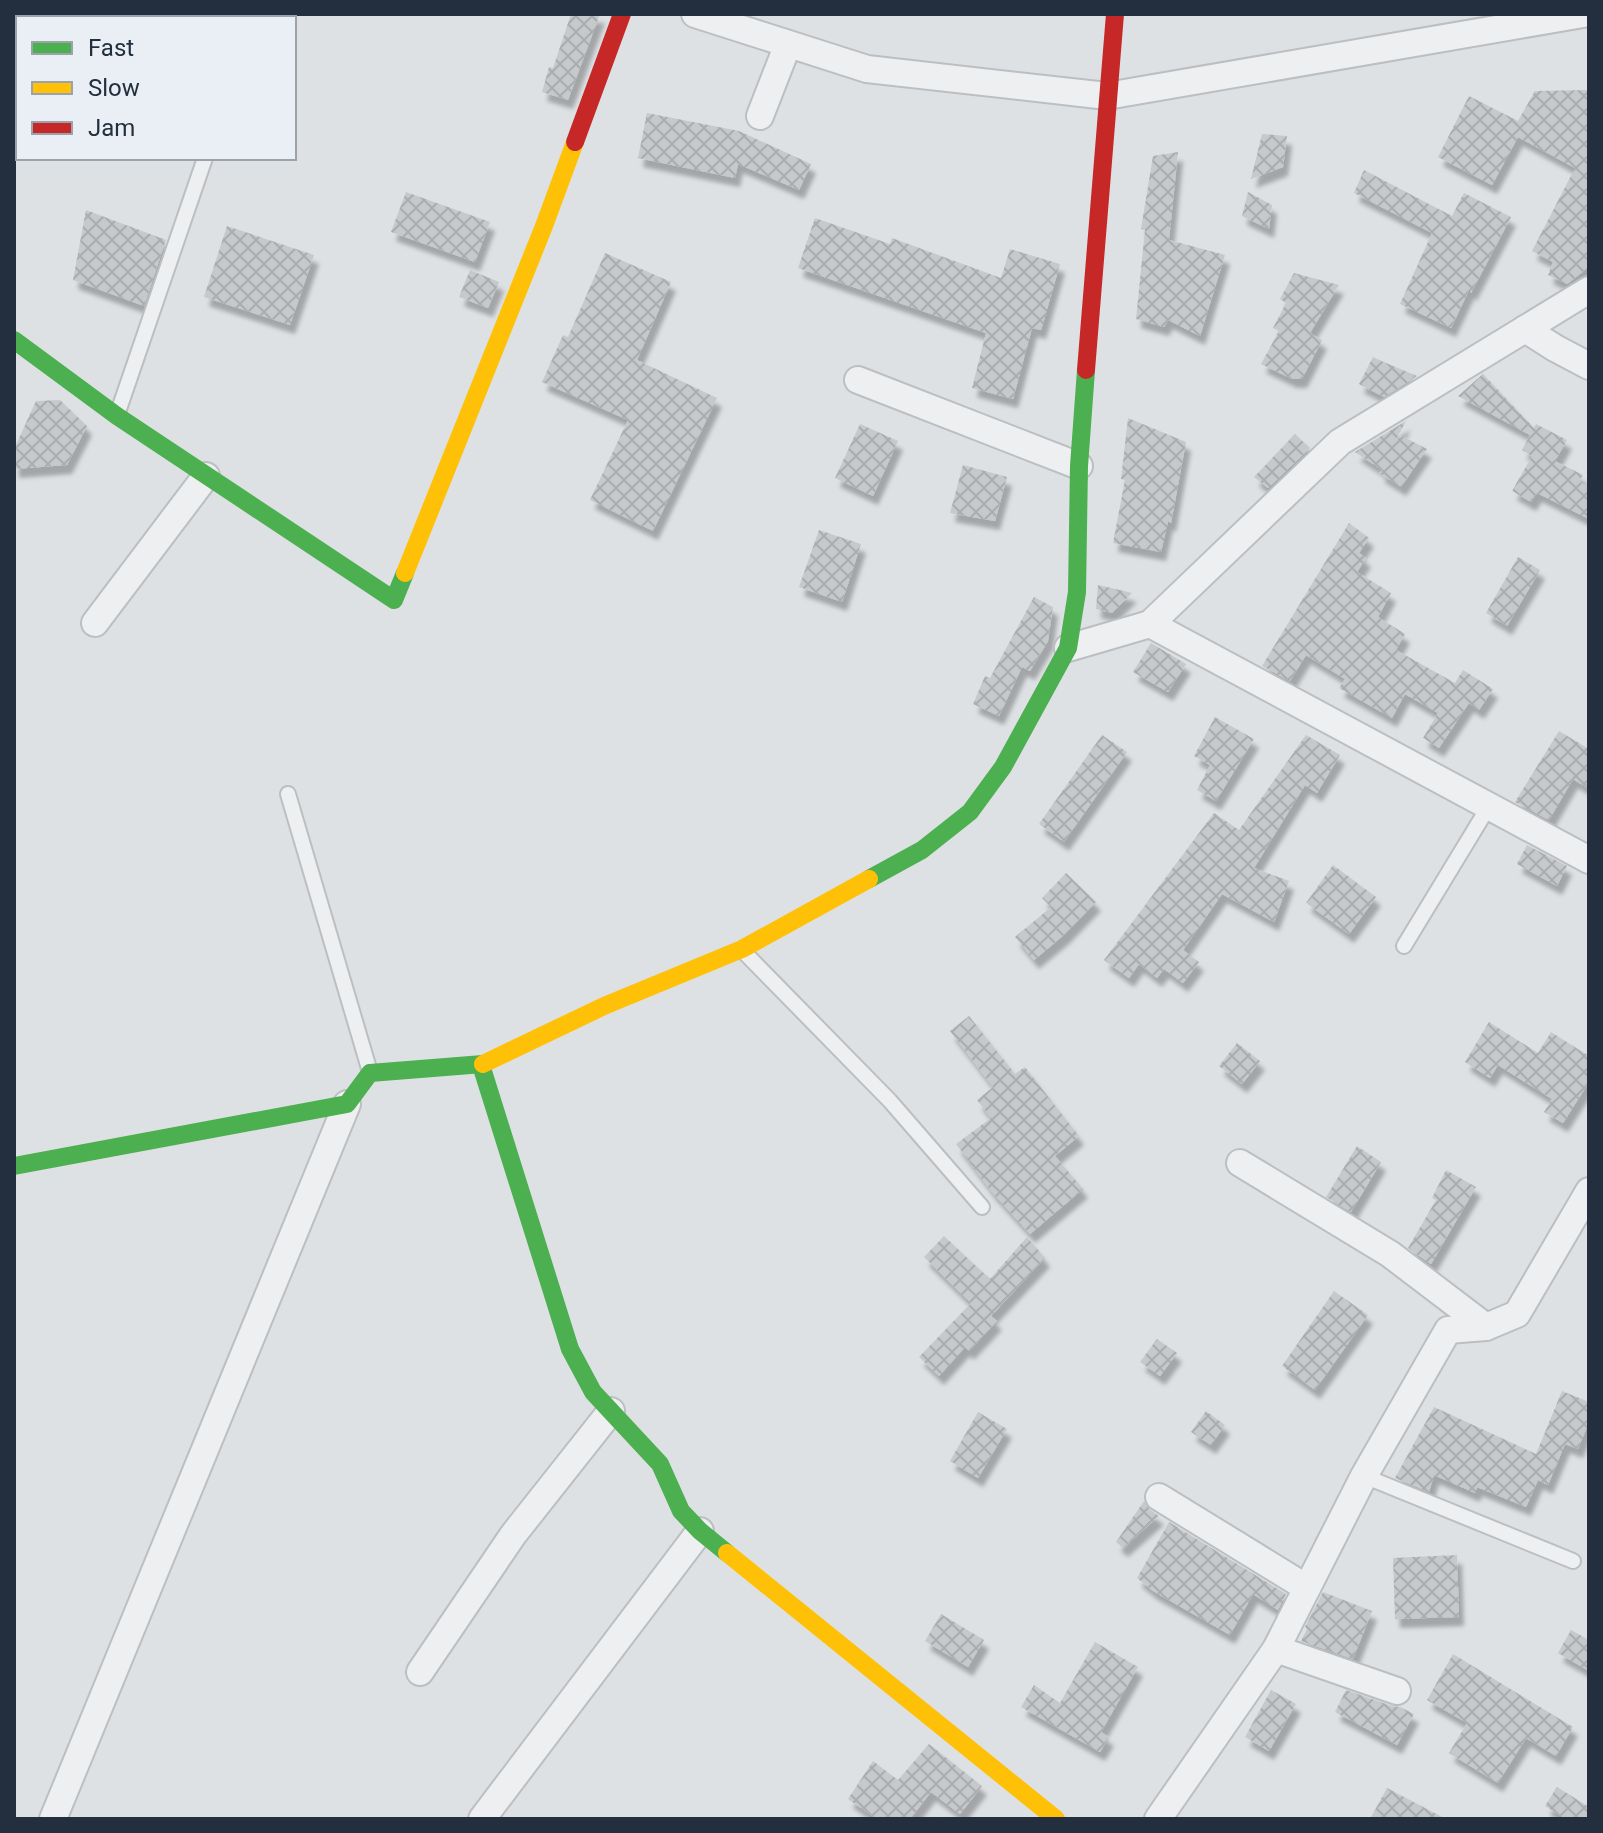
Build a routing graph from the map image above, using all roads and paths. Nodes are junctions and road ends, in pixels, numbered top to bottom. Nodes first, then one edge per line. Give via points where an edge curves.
1 (622, 14) edge
2 (695, 14) edge
3 (1115, 14) edge
4 (1583, 14) edge
5 (788, 44) junction
6 (1107, 96) junction
7 (760, 116) dead end
8 (204, 160) edge
9 (1589, 290) edge
10 (1525, 329) junction
11 (14, 340) edge
12 (1589, 366) edge
13 (858, 380) dead end
14 (117, 416) junction
15 (1079, 466) junction
16 (206, 476) junction
17 (95, 623) dead end
18 (1150, 624) junction
19 (1068, 648) junction
20 (288, 794) dead end
21 (1489, 806) junction
22 (1589, 860) edge
23 (1404, 946) dead end
24 (742, 949) junction
25 (481, 1065) junction
26 (370, 1073) junction
27 (347, 1104) junction
28 (1240, 1163) dead end
29 (14, 1166) edge
30 (1589, 1191) edge
31 (982, 1207) dead end
32 (1486, 1327) junction
33 (611, 1411) junction
34 (1364, 1476) junction
35 (1159, 1497) dead end
36 (700, 1531) junction
37 (1573, 1561) dead end
38 (1307, 1588) junction
39 (1276, 1649) junction
40 (420, 1672) dead end
41 (1397, 1691) dead end
42 (53, 1819) edge
43 (482, 1819) edge
44 (1056, 1819) edge
45 (1158, 1819) edge

1 - 16 street via 544,226 394,600
2 - 5 street
3 - 6 street
4 - 6 street
5 - 6 street via 867,69
5 - 7 street
6 - 15 street
8 - 14 lane
9 - 10 street
10 - 12 street
10 - 18 street via 1340,442
11 - 14 street
13 - 15 street
14 - 16 street
15 - 19 street via 1077,592
16 - 17 street
18 - 19 street
18 - 21 street
19 - 24 street via 1003,767 970,812 922,850
20 - 26 lane
21 - 22 street
21 - 23 lane
24 - 25 street
24 - 31 lane via 890,1101
25 - 26 street
25 - 33 street via 570,1349 593,1392
26 - 27 street
27 - 29 street
27 - 42 street
28 - 32 street via 1390,1254
30 - 32 street via 1517,1314
32 - 34 street via 1448,1330
33 - 36 street via 660,1464 681,1511
33 - 40 street via 513,1535
34 - 37 lane
34 - 38 street
35 - 38 street
36 - 43 street
36 - 44 street
38 - 39 street
39 - 41 street
39 - 45 street

